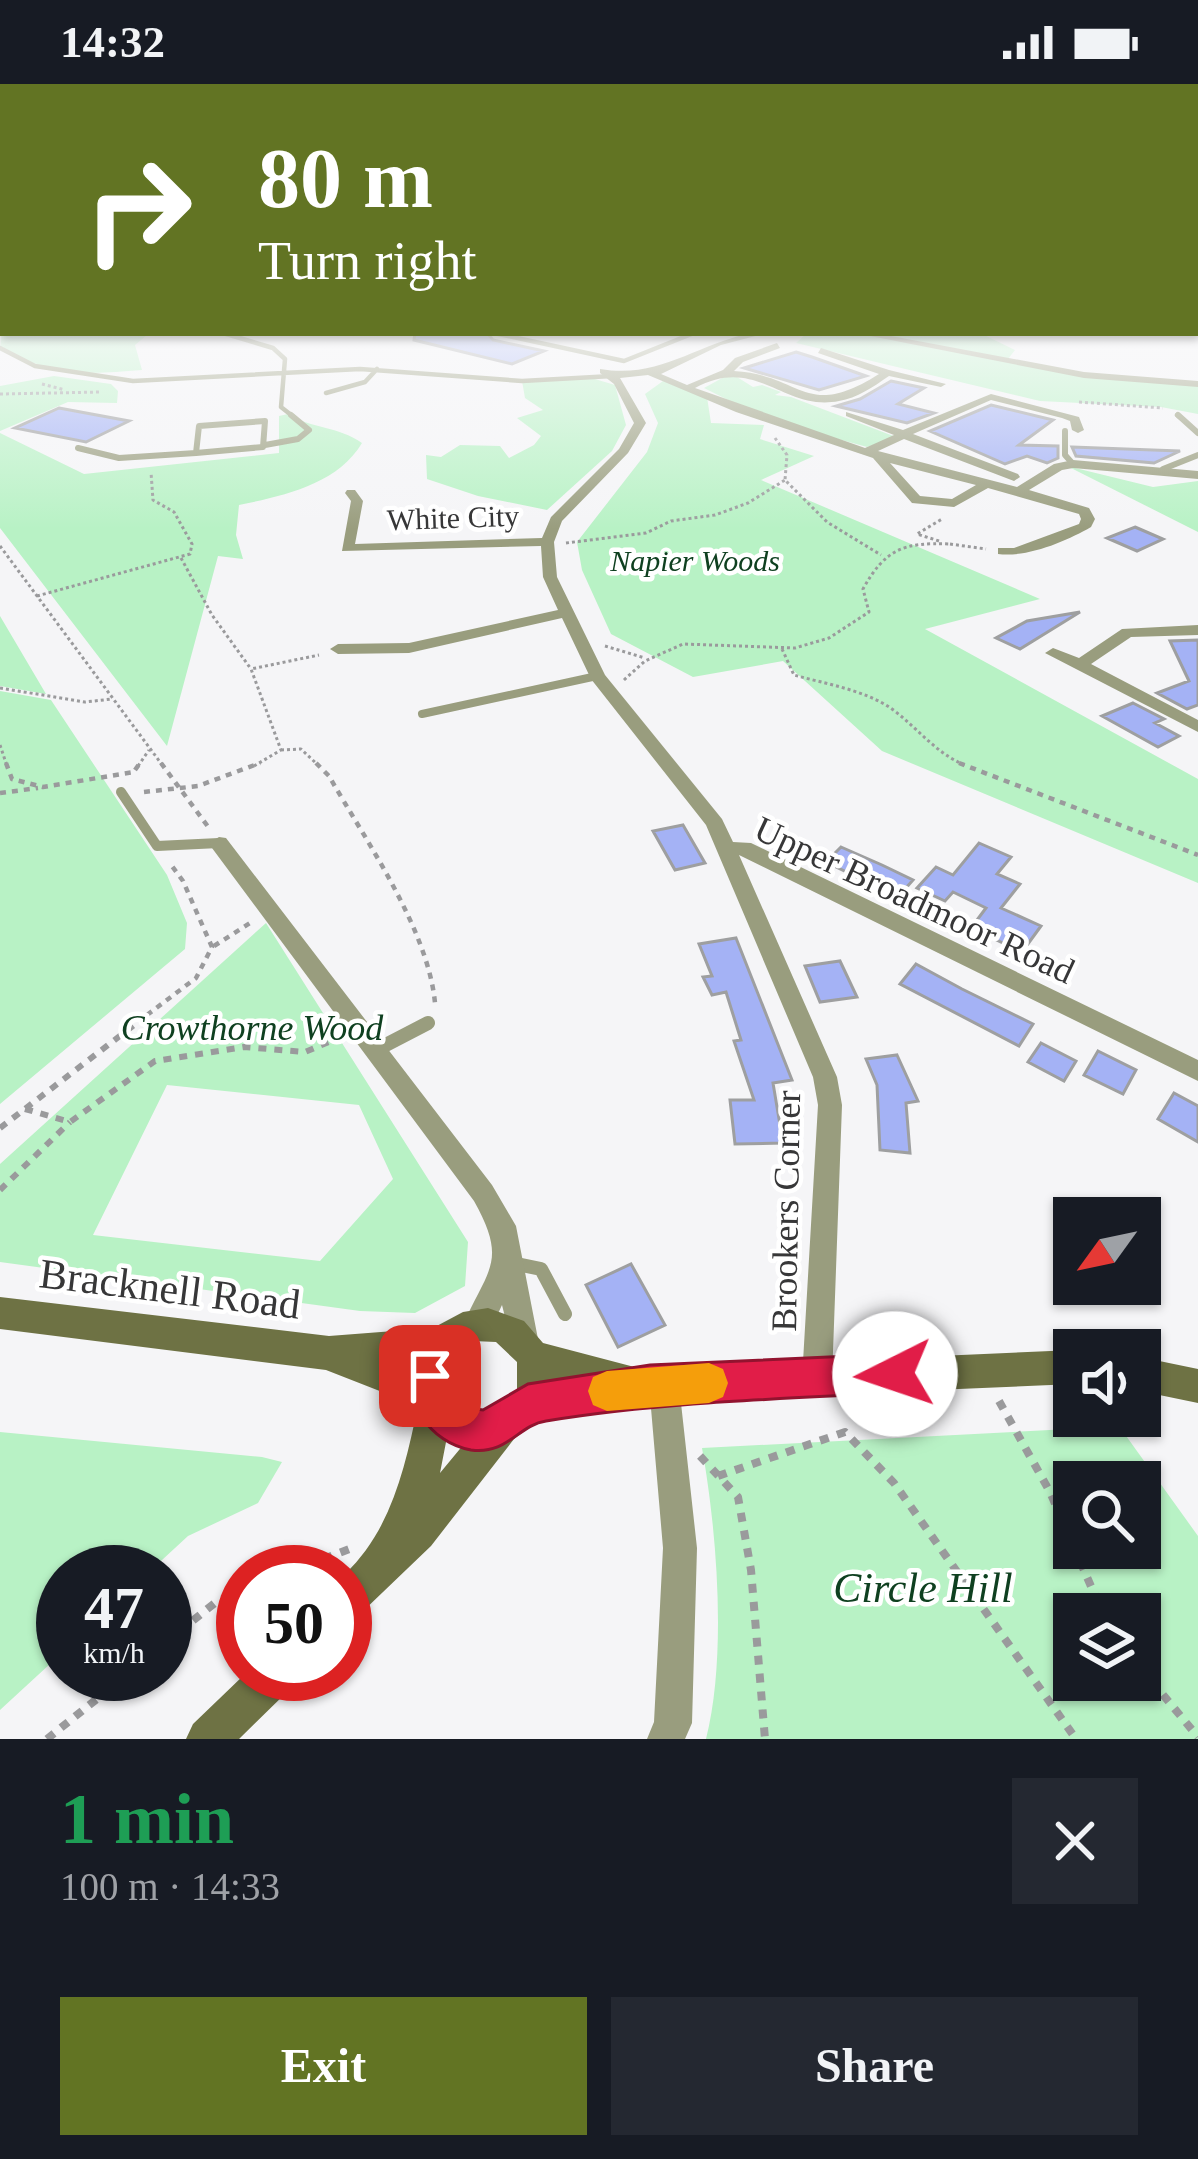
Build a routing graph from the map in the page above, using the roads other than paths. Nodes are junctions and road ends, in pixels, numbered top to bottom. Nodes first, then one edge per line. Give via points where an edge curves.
1 (89, 374) edge
2 (280, 374) edge
3 (285, 374) edge
4 (374, 374) edge
5 (436, 374) edge
6 (604, 374) edge
7 (608, 374) edge
8 (654, 374) edge
9 (721, 374) edge
10 (745, 374) edge
11 (885, 374) edge
12 (893, 374) edge
13 (1081, 374) edge
14 (940, 384) dead end
15 (1198, 384) edge
16 (689, 387) junction
17 (326, 393) dead end
18 (816, 401) junction
19 (1177, 415) dead end
20 (1071, 430) joint
21 (1198, 433) edge
22 (901, 436) junction
23 (265, 445) junction
24 (78, 448) dead end
25 (872, 452) junction
26 (196, 453) junction
27 (1198, 455) edge
28 (1073, 464) junction
29 (1163, 469) junction
30 (1198, 475) edge
31 (986, 484) junction
32 (1017, 484) junction
33 (351, 494) dead end
34 (548, 545) junction
35 (1003, 551) road end
36 (565, 613) junction
37 (1198, 630) edge
38 (338, 649) road end
39 (1053, 653) dead end
40 (1080, 664) junction
41 (597, 676) junction
42 (422, 714) dead end
43 (1198, 727) edge
44 (121, 792) road end
45 (219, 843) joint
46 (729, 849) junction
47 (428, 1023) road end
48 (376, 1050) junction
49 (1198, 1071) edge
50 (508, 1262) junction
51 (0, 1313) edge
52 (565, 1314) dead end
53 (478, 1324) junction
54 (444, 1344) junction
55 (529, 1348) junction
56 (329, 1353) junction
57 (1053, 1368) edge
58 (817, 1378) junction
59 (1161, 1379) edge
60 (1198, 1386) edge
61 (660, 1396) junction
62 (434, 1399) junction
63 (515, 1415) junction
64 (372, 1550) edge
65 (372, 1551) edge
66 (247, 1701) edge
67 (208, 1739) edge
68 (666, 1739) edge

1 - 2 lane via 133,381
3 - 23 lane via 281,406 309,430
4 - 17 lane
5 - 6 lane
7 - 34 street via 640,423 624,451 556,520
8 - 16 street
9 - 16 street
10 - 18 street
11 - 18 street
12 - 14 street
13 - 15 street
16 - 25 street via 769,424
18 - 22 street
19 - 21 lane
20 - 22 street via 1075,419 992,397
20 - 28 lane via 1065,455
22 - 25 street
22 - 32 street
23 - 26 lane
23 - 26 lane via 265,421 199,427
24 - 26 lane via 119,458
25 - 31 street
25 - 31 street via 916,500 955,502
27 - 29 lane
28 - 29 street
28 - 32 street
29 - 30 street
31 - 32 street
32 - 35 street via 1088,519 1084,527
33 - 34 street, White City via 357,501 347,548
34 - 36 street, Upper Broadmoor Road
36 - 38 street via 409,647
36 - 41 street, Upper Broadmoor Road
37 - 40 street via 1126,632
39 - 40 street
40 - 43 street
41 - 42 lane
41 - 46 street, Upper Broadmoor Road
44 - 45 lane via 158,847
45 - 48 street
46 - 49 street, Upper Broadmoor Road via 744,848
46 - 58 street, Brookers Corner via 826,1077
47 - 48 lane
48 - 50 street via 483,1193 502,1226
50 - 52 lane via 542,1269
50 - 53 street
50 - 55 street
51 - 56 main road, Bracknell Road
53 - 54 main road
53 - 55 main road via 495,1324
54 - 56 main road, Bracknell Road
54 - 62 main road via 434,1359
55 - 61 main road
55 - 63 main road via 537,1373
56 - 62 main road, Bracknell Road
57 - 58 main road
58 - 61 main road
59 - 60 main road
61 - 63 main road
61 - 68 street via 680,1548
62 - 63 main road via 464,1428
62 - 64 main road via 422,1473
63 - 65 main road via 443,1504
66 - 67 main road

